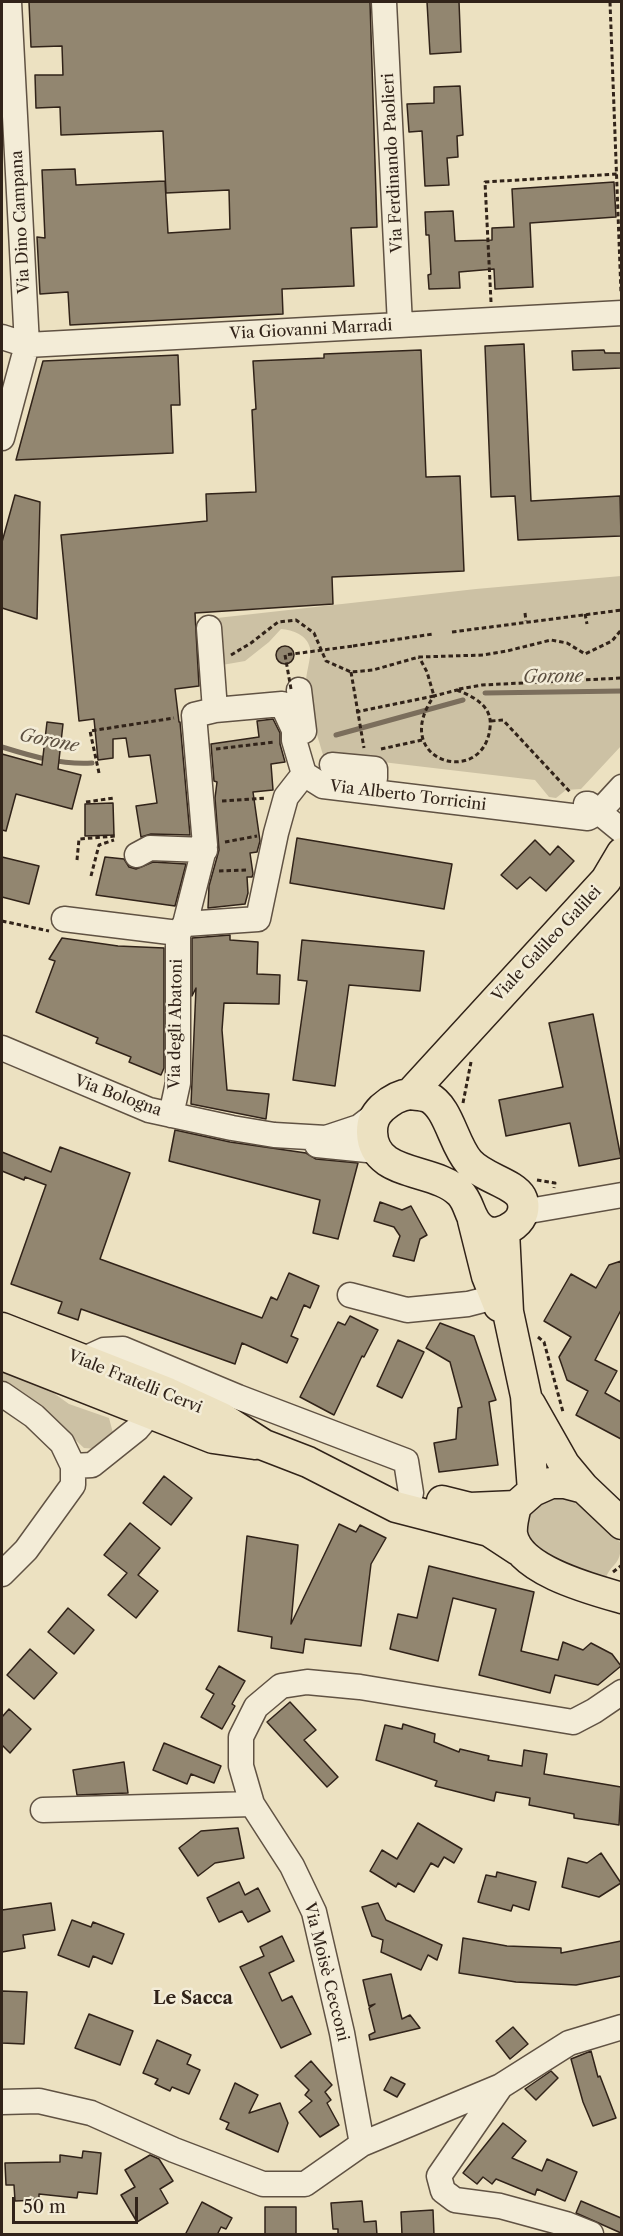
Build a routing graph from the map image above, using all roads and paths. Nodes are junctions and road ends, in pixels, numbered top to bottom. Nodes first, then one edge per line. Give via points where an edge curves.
1 (9, 2) edge
2 (384, 2) edge
3 (610, 2) edge
4 (617, 174) junction
5 (620, 247) edge
6 (621, 313) edge
7 (492, 320) junction
8 (400, 325) junction
9 (2, 338) edge
10 (27, 345) junction
11 (2, 438) edge
12 (621, 610) edge
13 (525, 613) dead end
14 (585, 614) junction
15 (526, 621) junction
16 (587, 624) dead end
17 (209, 628) dead end
18 (621, 629) edge
19 (452, 632) dead end
20 (433, 634) dead end
21 (419, 657) junction
22 (212, 659) junction
23 (351, 672) junction
24 (621, 678) edge
25 (295, 689) joint
26 (457, 690) junction
27 (434, 696) junction
28 (204, 712) junction
29 (356, 712) junction
30 (491, 721) junction
31 (294, 730) junction
32 (422, 740) junction
33 (363, 744) dead end
34 (377, 750) dead end
35 (332, 765) dead end
36 (99, 773) dead end
37 (304, 774) junction
38 (375, 778) junction
39 (621, 787) edge
40 (286, 797) junction
41 (114, 798) dead end
42 (86, 802) dead end
43 (201, 803) junction
44 (594, 808) junction
45 (621, 831) edge
46 (276, 833) junction
47 (621, 853) edge
48 (137, 855) dead end
49 (203, 856) junction
50 (77, 860) dead end
51 (268, 868) junction
52 (92, 876) dead end
53 (64, 919) joint
54 (2, 921) edge
55 (182, 928) junction
56 (470, 1043) junction
57 (2, 1048) edge
58 (410, 1094) junction
59 (451, 1109) junction
60 (376, 1114) junction
61 (171, 1115) junction
62 (274, 1135) junction
63 (377, 1151) junction
64 (554, 1193) junction
65 (611, 1196) edge
66 (519, 1203) junction
67 (473, 1221) junction
68 (350, 1295) dead end
69 (495, 1297) junction
70 (2, 1328) edge
71 (522, 1336) junction
72 (2, 1355) edge
73 (2, 1394) edge
74 (526, 1396) junction
75 (230, 1407) junction
76 (149, 1415) junction
77 (560, 1419) dead end
78 (264, 1445) junction
79 (73, 1466) junction
80 (339, 1478) junction
81 (584, 1488) junction
82 (411, 1493) junction
83 (524, 1498) junction
84 (621, 1524) edge
85 (518, 1550) junction
86 (2, 1574) edge
87 (621, 1598) edge
88 (621, 1692) edge
89 (252, 1804) junction
90 (43, 1810) dead end
91 (621, 2027) edge
92 (501, 2086) junction
93 (2, 2102) edge
94 (362, 2144) junction
95 (591, 2235) edge

1 - 10 street, Via Dino Campana
2 - 8 street, Via Ferdinando Paolieri
3 - 4 path
4 - 5 path
4 - 7 path via 485,182
5 - 6 path
6 - 7 street, Via Giovanni Marradi
7 - 8 street, Via Giovanni Marradi
8 - 10 street, Via Giovanni Marradi
9 - 10 street, Via Giovanni Marradi
10 - 11 street, Via Dino Campana
12 - 14 path
13 - 15 path
14 - 15 path
14 - 16 path
15 - 19 path
17 - 22 street, Via degli Abatoni
18 - 21 path via 612,641 585,654 551,640 483,655
20 - 25 path, bridge via 285,655
21 - 23 path
21 - 27 path
22 - 23 path via 234,655 278,622 296,620 314,633 326,661
22 - 28 street, Via degli Abatoni
23 - 29 path
24 - 26 path via 482,685
25 - 31 street via 304,730
26 - 27 path
26 - 30 path via 478,699
27 - 29 path
27 - 32 path via 420,729
28 - 31 street via 282,704
28 - 36 path via 90,731
28 - 43 street, Via degli Abatoni
29 - 33 path
30 - 32 path via 489,739 472,759 443,760 429,752
30 - 44 path via 503,720 566,790
31 - 37 street
32 - 34 path
35 - 38 street via 375,769
37 - 38 street, Via Alberto Torricini via 327,772
37 - 40 street
37 - 44 street, Via Alberto Torricini via 323,786 588,818
38 - 44 street, Via Alberto Torricini
39 - 44 street
40 - 43 path
40 - 46 street
41 - 42 path
43 - 49 street, Via degli Abatoni
44 - 45 street
46 - 49 path
46 - 51 street
47 - 56 main road, Viale Galileo Galilei via 606,880
48 - 49 street via 150,848
49 - 51 path
49 - 55 street, Via degli Abatoni
50 - 52 path via 79,839 115,838 99,845
51 - 55 street via 258,919
53 - 54 path via 56,932
53 - 55 street
55 - 61 street, Via degli Abatoni via 178,1083
56 - 58 main road, Viale Galileo Galilei
56 - 59 main road
56 - 59 path
57 - 61 street, Via Bologna via 148,1110
58 - 59 main road via 426,1096
58 - 60 main road via 395,1098
59 - 66 main road via 457,1146 480,1173
60 - 62 street via 359,1126 326,1138
60 - 63 main road via 372,1131
61 - 62 street, Via Bologna
62 - 63 street via 310,1145
63 - 67 main road via 394,1166 451,1186 466,1202
64 - 65 street
64 - 66 street via 530,1193
64 - 66 path via 555,1183
65 - 66 street
66 - 67 main road via 489,1232
66 - 71 main road via 508,1312
67 - 69 main road
68 - 69 street via 407,1310 468,1305
69 - 71 main road
70 - 75 main road, Viale Fratelli Cervi via 168,1393
71 - 74 main road
71 - 77 path via 544,1342 563,1414
72 - 76 main road, Viale Fratelli Cervi
73 - 79 street via 34,1416 62,1443
74 - 81 main road via 564,1464
74 - 83 main road
75 - 78 main road, Viale Fratelli Cervi
75 - 82 street via 406,1461
76 - 78 main road, Viale Fratelli Cervi via 213,1438
76 - 79 street via 92,1465
78 - 80 main road, Viale Fratelli Cervi
79 - 86 street via 73,1485 26,1550
80 - 82 main road
80 - 85 main road, Viale Fratelli Cervi via 396,1508 489,1531
81 - 83 main road via 551,1483
81 - 84 main road
82 - 83 main road via 470,1508
83 - 85 main road via 512,1532
85 - 87 main road via 539,1567
88 - 89 street, Via Moisè Cecconi via 573,1722 360,1687 307,1682 281,1686 256,1707 241,1737 241,1766
89 - 90 street
89 - 94 street, Via Moisè Cecconi via 292,1866 314,1912
91 - 92 street via 569,2043
92 - 94 street
92 - 95 street via 439,2176 443,2191 455,2200 500,2206
93 - 94 street via 39,2101 91,2113 264,2184 305,2184

